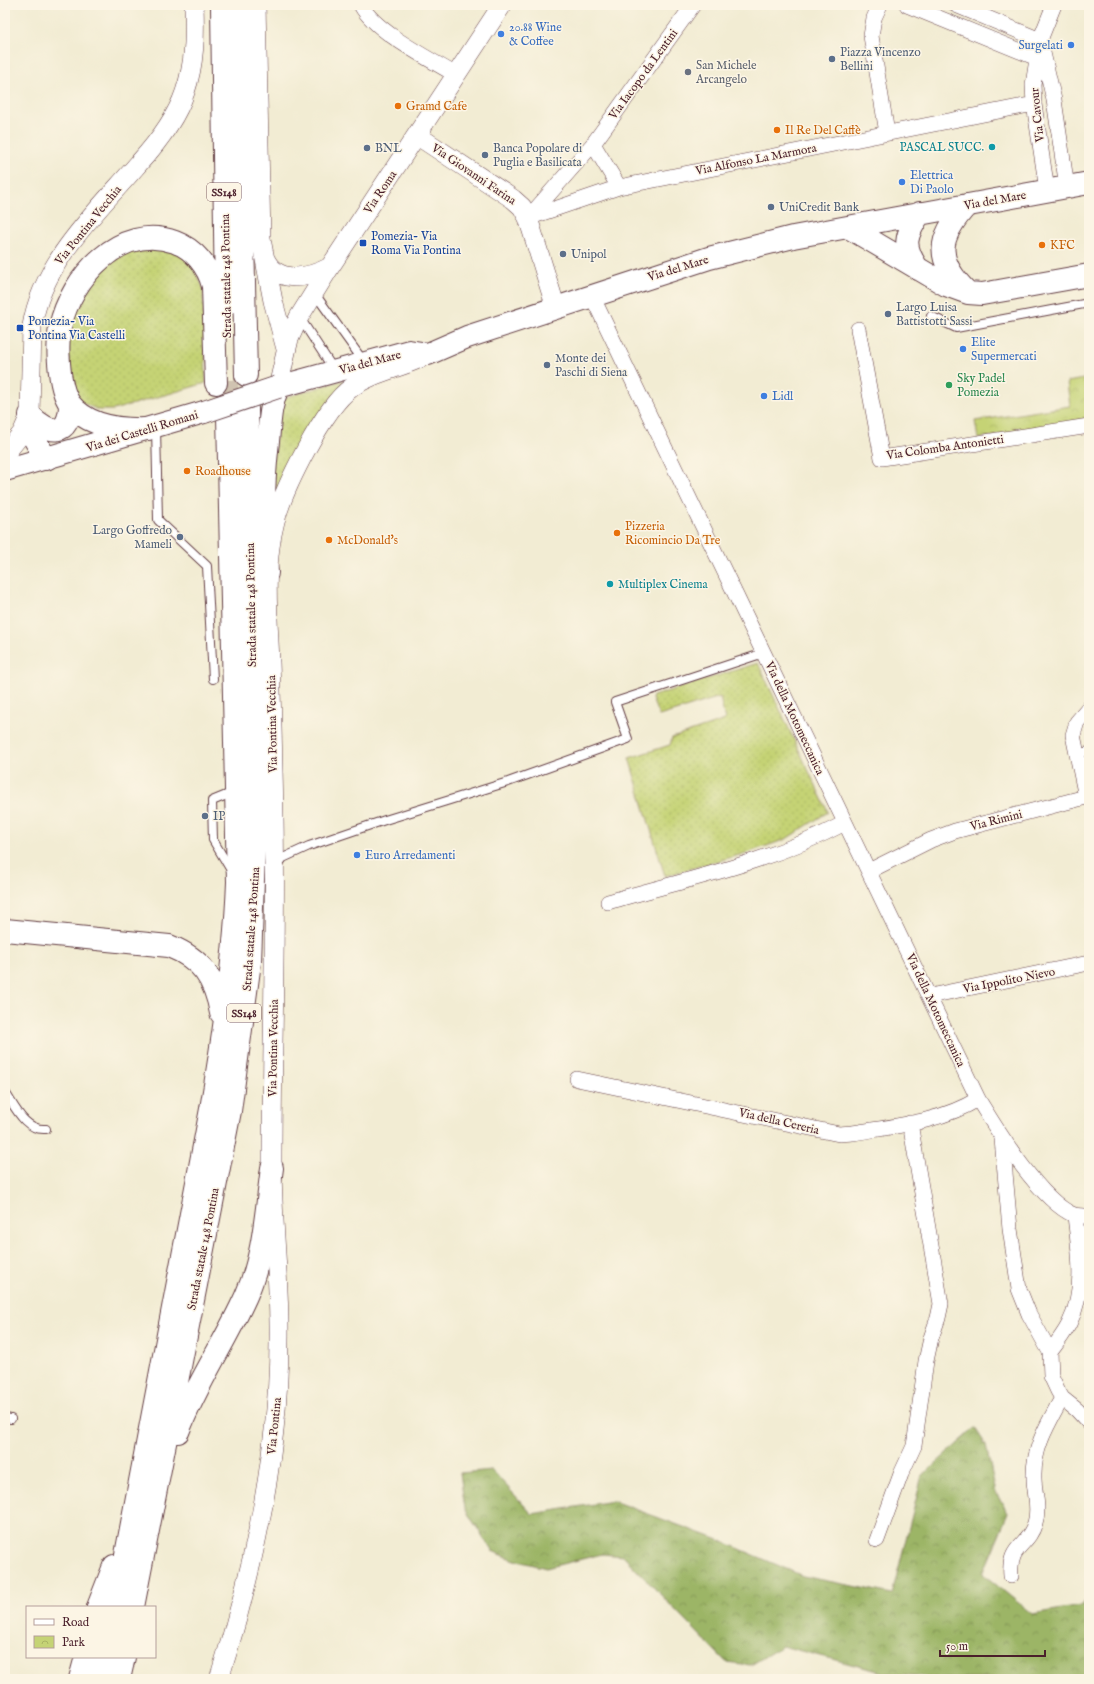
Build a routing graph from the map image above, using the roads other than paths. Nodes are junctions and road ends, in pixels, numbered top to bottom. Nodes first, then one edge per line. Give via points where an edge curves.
1 (194, 5) edge
2 (222, 5) edge
3 (238, 5) edge
4 (256, 5) edge
5 (361, 5) edge
6 (502, 5) edge
7 (693, 5) edge
8 (880, 5) edge
9 (907, 5) edge
10 (956, 5) edge
11 (1054, 5) edge
12 (1040, 40) junction
13 (1037, 58) junction
14 (456, 76) junction
15 (1034, 104) junction
16 (887, 133) junction
17 (418, 136) junction
18 (593, 144) junction
19 (1089, 183) edge
20 (619, 187) junction
21 (1057, 188) junction
22 (966, 205) junction
23 (920, 213) junction
24 (528, 218) junction
25 (848, 228) junction
26 (262, 246) junction
27 (330, 267) junction
28 (918, 269) junction
29 (1089, 275) edge
30 (314, 293) junction
31 (968, 293) junction
32 (592, 296) junction
33 (1089, 303) edge
34 (556, 308) junction
35 (931, 316) dead end
36 (299, 317) junction
37 (858, 329) dead end
38 (286, 349) junction
39 (428, 354) junction
40 (364, 363) junction
41 (334, 371) junction
42 (230, 379) junction
43 (278, 387) junction
44 (70, 404) junction
45 (225, 413) junction
46 (30, 416) junction
47 (1089, 426) edge
48 (152, 428) junction
49 (5, 454) edge
50 (46, 459) junction
51 (5, 470) edge
52 (267, 573) junction
53 (764, 653) junction
54 (213, 679) dead end
55 (1089, 708) edge
56 (1082, 753) edge
57 (846, 823) junction
58 (275, 870) junction
59 (869, 871) junction
60 (608, 902) dead end
61 (5, 930) edge
62 (1089, 963) edge
63 (930, 996) junction
64 (224, 1029) junction
65 (577, 1079) dead end
66 (5, 1092) edge
67 (978, 1099) junction
68 (910, 1123) junction
69 (46, 1129) dead end
70 (1002, 1138) junction
71 (272, 1168) junction
72 (1082, 1216) edge
73 (1050, 1352) junction
74 (1062, 1398) junction
75 (1089, 1423) edge
76 (154, 1499) junction
77 (133, 1521) junction
78 (877, 1540) dead end
79 (1011, 1576) dead end
80 (98, 1606) edge
81 (116, 1606) edge
82 (133, 1606) edge
83 (86, 1658) edge
84 (107, 1658) edge
85 (124, 1658) edge
86 (80, 1679) edge
87 (103, 1679) edge
88 (119, 1679) edge
89 (219, 1679) edge

1 - 46 street, Via Pontina Vecchia via 194,54 178,109 157,143 66,249 54,266 39,297 31,342
2 - 42 main road, Strada statale 148 Pontina / SS148
3 - 42 main road, Strada statale 148 Pontina / SS148
4 - 26 street
5 - 14 street via 370,18 387,32
6 - 14 street, Via Roma
7 - 18 street, Via Iacopo da Lentini
8 - 16 street via 872,28 872,45
9 - 13 street
10 - 12 street
11 - 12 street, Via Cavour
12 - 13 street, Via Cavour
12 - 21 street, Via Cavour via 1053,96
13 - 15 street, Via Cavour
14 - 17 street, Via Roma
15 - 16 street, Via Alfonso La Marmora
15 - 21 street, Via Cavour
16 - 20 street, Via Alfonso La Marmora
17 - 24 street, Via Giovanni Farina via 516,201
17 - 27 street, Via Roma
18 - 20 street
18 - 24 street, Via Iacopo da Lentini
19 - 21 main road, Via del Mare
20 - 24 street, Via Alfonso La Marmora
21 - 22 main road, Via del Mare
22 - 23 main road, Via del Mare
22 - 31 main road via 948,228 944,238 944,253 953,277
23 - 25 main road, Via del Mare
23 - 28 main road via 909,233 907,245 909,255
24 - 34 street, Via Giovanni Farina
25 - 28 main road
25 - 32 main road, Via del Mare via 793,237 709,258
26 - 27 street via 269,265 282,275 306,276
26 - 38 street
27 - 30 street, Via Roma
28 - 31 main road via 946,285
29 - 31 main road via 982,294
30 - 36 street, Via Roma
30 - 40 lane
32 - 34 main road, Via del Mare
32 - 53 street, Via della Motomeccanica
33 - 35 lane via 956,328
34 - 39 main road, Via del Mare via 467,337
36 - 38 street, Via Roma
36 - 41 lane
37 - 47 street, Via Colomba Antonietti via 882,458
38 - 43 street, Via Roma
39 - 40 main road, Via del Mare via 409,351
39 - 52 street, Via Pontina Vecchia via 413,363 359,383 334,404 303,458 280,506 274,524
40 - 41 main road, Via del Mare
41 - 43 main road, Via del Mare
42 - 44 main road via 208,271 199,259 179,244 159,238 144,238 120,246 100,258 78,285 69,303 60,327 58,348 61,378
43 - 45 main road, Via dei Castelli Romani, bridge
43 - 52 main road via 271,405 265,470 264,537
44 - 46 main road via 69,418 64,426 57,430 41,426
44 - 48 main road via 86,417 100,423 126,429
45 - 48 main road, Via dei Castelli Romani
45 - 64 main road, Strada statale 148 Pontina / SS148 via 229,475 238,882
45 - 76 main road, Strada statale 148 Pontina / SS148 via 255,824 250,962 230,1111
46 - 49 street, Via Pontina Vecchia via 22,433
46 - 50 main road via 34,438
48 - 50 main road, Via dei Castelli Romani
48 - 54 lane via 158,520 207,566
50 - 51 main road, Via dei Castelli Romani
52 - 58 street, Via Pontina Vecchia
53 - 57 street, Via della Motomeccanica
53 - 58 lane via 615,702 628,739 508,782 309,846 283,858
55 - 56 street, Via Rimini via 1074,728 1073,741
56 - 59 street, Via Rimini via 1086,797 951,832
57 - 59 street, Via della Motomeccanica
57 - 60 street via 809,842 775,855
58 - 71 street, Via Pontina Vecchia
59 - 63 street, Via della Motomeccanica
61 - 64 main road via 161,944 176,949 194,960 208,975 219,997
62 - 63 street, Via Ippolito Nievo
63 - 67 street, Via della Motomeccanica
64 - 77 main road, Strada statale 148 Pontina / SS148
65 - 68 street, Via della Cereria via 830,1133 853,1134
66 - 69 lane via 27,1123
67 - 68 street, Via della Cereria via 953,1112
67 - 70 street, Via della Motomeccanica
68 - 78 street via 941,1304 926,1361 914,1446
70 - 72 street, Via della Motomeccanica via 1020,1164 1055,1202
70 - 73 street, Via della Motomeccanica via 1010,1229 1019,1289 1029,1314
71 - 76 main road via 263,1238 253,1278 239,1311 188,1405
71 - 89 street, Via Pontina via 279,1284 278,1399 255,1554
72 - 73 street, Via della Motomeccanica via 1075,1311 1069,1325
73 - 74 street, Via della Motomeccanica via 1051,1376
74 - 75 street, Via della Motomeccanica
74 - 79 street via 1038,1444 1034,1464 1037,1513 1035,1523 1011,1558
76 - 82 main road, Strada statale 148 Pontina / SS148
77 - 80 main road
77 - 81 main road, Strada statale 148 Pontina / SS148
83 - 86 main road
84 - 87 main road
85 - 88 main road

